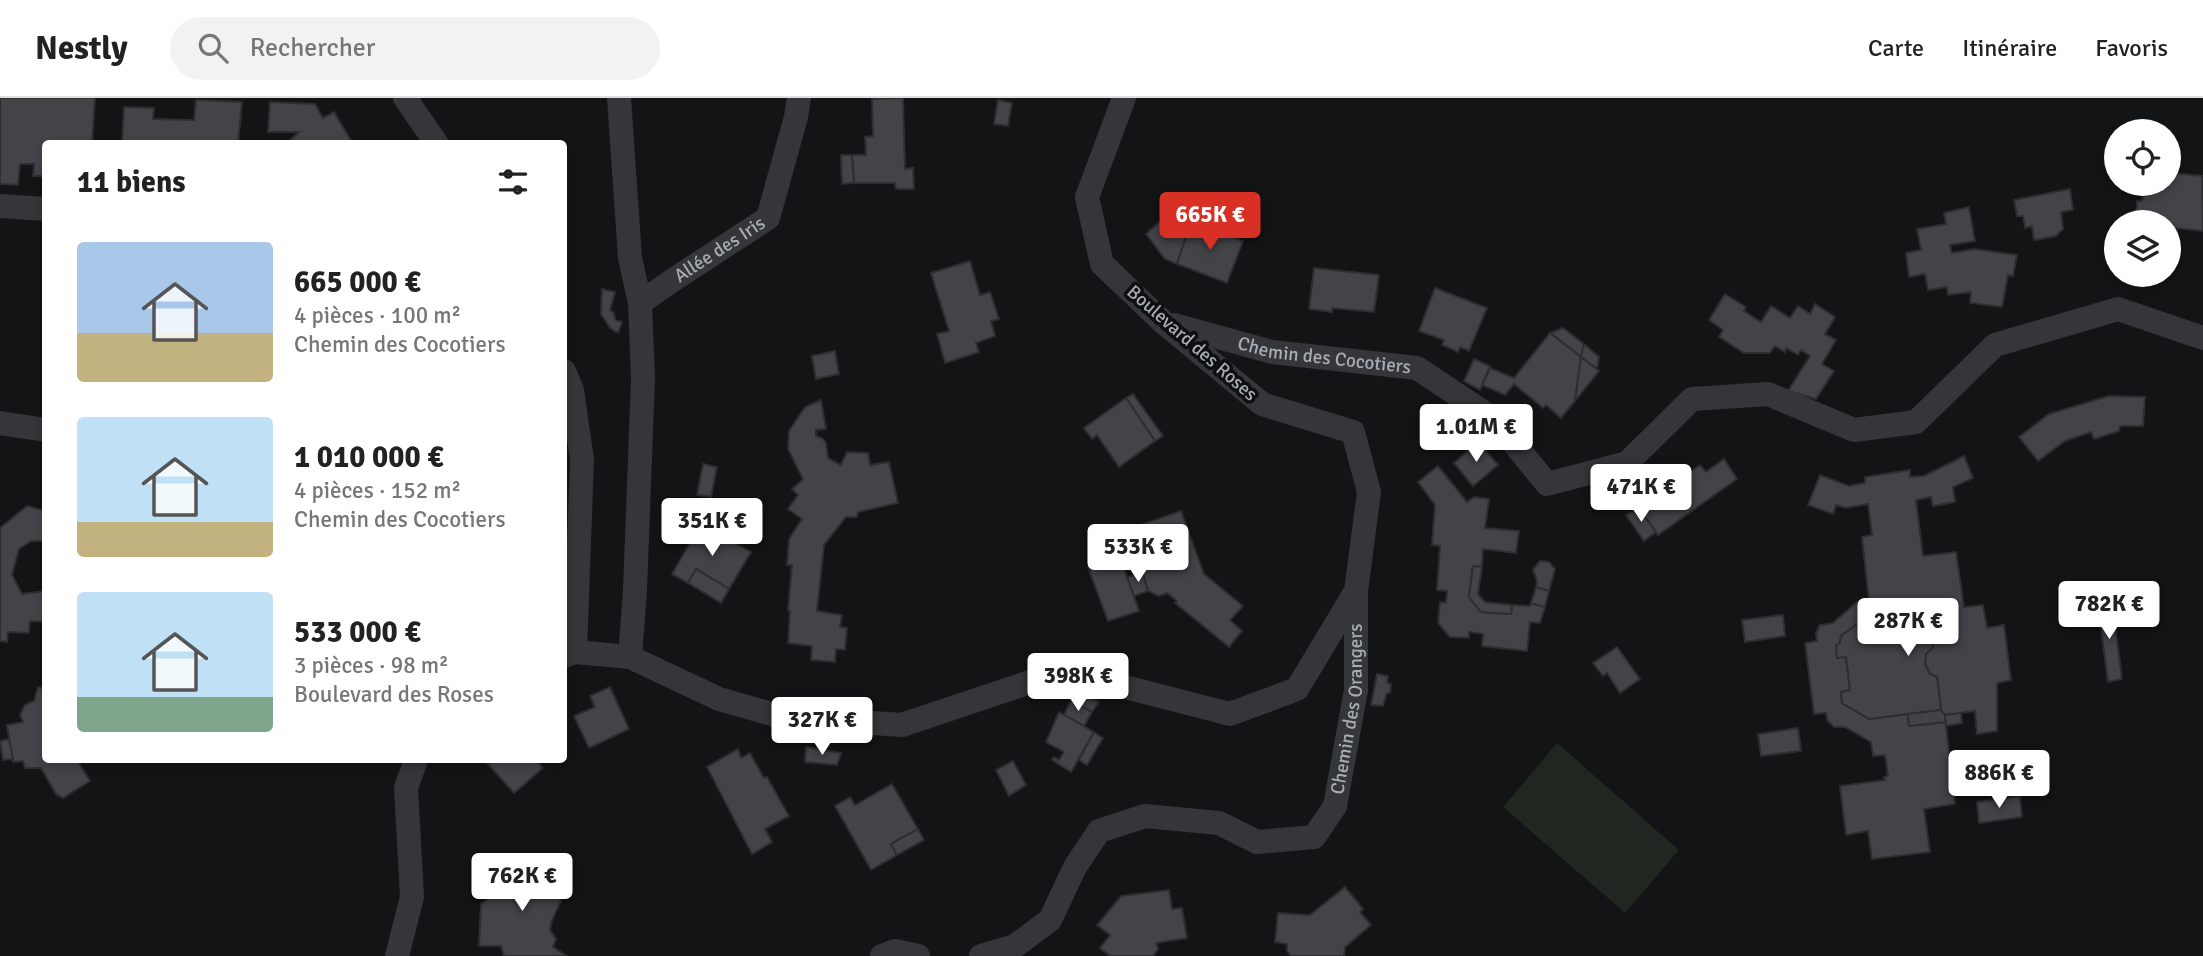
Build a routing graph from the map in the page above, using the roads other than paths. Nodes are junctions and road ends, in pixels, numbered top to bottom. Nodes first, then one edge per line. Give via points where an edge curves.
1 (405, 98) edge
2 (619, 98) edge
3 (799, 98) edge
4 (1124, 98) edge
5 (434, 140) edge
6 (0, 205) edge
7 (42, 209) edge
8 (640, 303) junction
9 (1163, 322) junction
10 (2203, 338) edge
11 (567, 378) edge
12 (0, 424) edge
13 (42, 429) edge
14 (1356, 591) junction
15 (569, 654) edge
16 (630, 657) junction
17 (415, 763) edge
18 (397, 956) edge
19 (882, 956) edge
20 (918, 956) edge
21 (981, 956) edge

1 - 5 street
2 - 8 street via 630,258
3 - 8 street, Allée des Iris via 768,218
4 - 9 street, Boulevard des Roses via 1087,197 1102,264
6 - 7 street
8 - 16 street via 642,391
9 - 10 street, Chemin des Cocotiers via 1272,352 1417,368 1495,420 1547,484 1627,463 1692,399 1768,394 1854,430 1916,422 1996,345 2118,309
9 - 14 street, Boulevard des Roses via 1262,404 1353,432 1369,492
11 - 15 street via 582,460
12 - 13 street
14 - 16 street, Boulevard des Roses via 1297,689 1230,714 1063,671 902,725 782,716 719,699
14 - 21 street, Chemin des Orangers via 1356,690 1335,806 1314,838 1257,842 1219,823 1145,816 1099,831 1075,867 1051,920 1015,946
15 - 16 street, Boulevard des Roses
17 - 18 street via 406,788 412,897
19 - 20 street via 895,951

